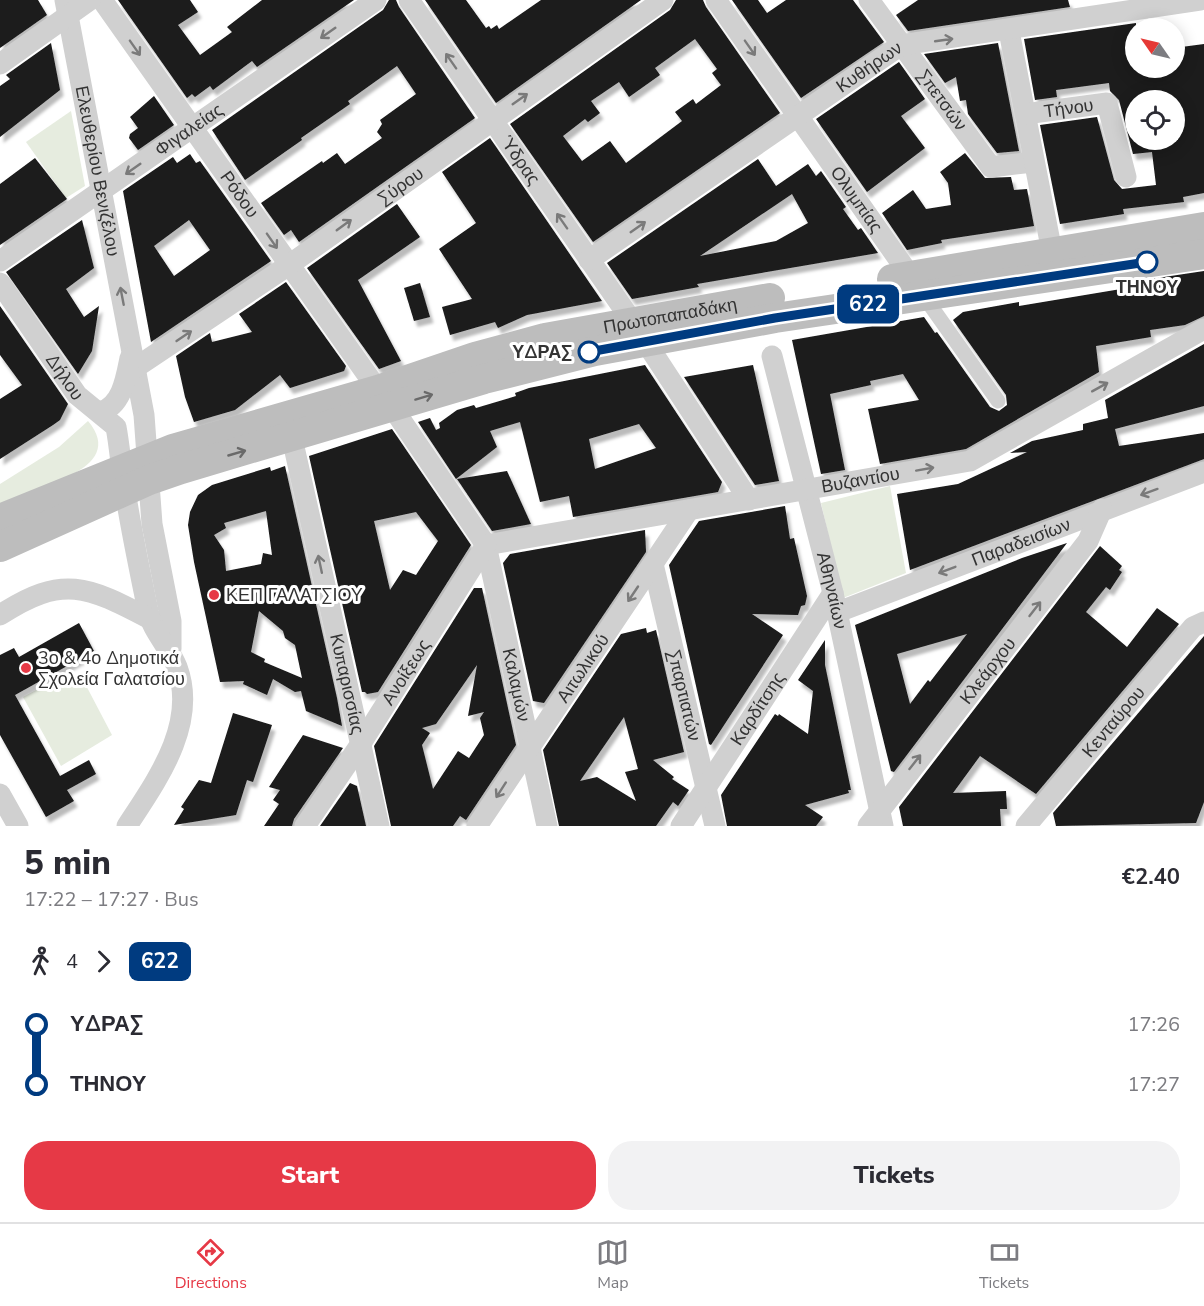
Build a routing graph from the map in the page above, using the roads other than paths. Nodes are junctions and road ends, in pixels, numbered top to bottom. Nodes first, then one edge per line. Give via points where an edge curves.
1 (90, 0) edge
2 (102, 0) edge
3 (376, 0) edge
4 (409, 0) edge
5 (663, 0) edge
6 (716, 0) edge
7 (869, 0) edge
8 (1200, 0) edge
9 (66, 8) edge
10 (1081, 10) edge
11 (1009, 31) junction
12 (901, 45) junction
13 (0, 64) edge
14 (1025, 114) junction
15 (798, 116) junction
16 (491, 119) junction
17 (192, 128) junction
18 (1032, 162) junction
19 (1126, 177) dead end
20 (102, 190) junction
21 (1204, 227) edge
22 (1052, 252) junction
23 (1204, 254) edge
24 (590, 260) junction
25 (0, 261) edge
26 (289, 265) junction
27 (0, 283) edge
28 (916, 285) junction
29 (1204, 329) edge
30 (638, 331) junction
31 (130, 341) junction
32 (772, 356) dead end
33 (135, 368) junction
34 (385, 399) junction
35 (998, 401) dead end
36 (100, 412) junction
37 (292, 438) junction
38 (1204, 472) edge
39 (136, 475) junction
40 (805, 490) junction
41 (748, 500) junction
42 (1102, 509) junction
43 (689, 510) junction
44 (0, 519) edge
45 (486, 545) junction
46 (0, 547) edge
47 (653, 564) junction
48 (836, 602) junction
49 (0, 615) edge
50 (150, 619) junction
51 (1204, 622) edge
52 (171, 650) junction
53 (360, 745) junction
54 (529, 746) junction
55 (708, 787) junction
56 (0, 794) edge
57 (876, 820) edge
58 (18, 826) edge
59 (127, 826) edge
60 (305, 826) edge
61 (379, 826) edge
62 (477, 826) edge
63 (547, 826) edge
64 (681, 826) edge
65 (715, 826) edge
66 (1026, 826) edge

1 - 9 street
2 -> 17 street, Ρόδου
3 -> 17 street, Φιγαλείας
16 -> 4 street, Ύδρας
16 -> 5 street, Σύρου
6 -> 15 street, Ολυμπίας
7 - 12 street, Σπετσών
8 - 10 street, Κυθήρων
9 - 13 street
9 - 20 street, Ελευθερίου Βενιζέλου
10 - 11 street, Κυθήρων
12 -> 11 street, Κυθήρων
11 - 14 street, Τήνου
12 - 15 street, Κυθήρων
12 - 18 street, Σπετσών via 991,167
14 - 18 street, Τήνου
14 - 19 street, Τήνου via 1107,103
24 -> 15 street, Κυθήρων
15 - 28 street, Ολυμπίας
24 -> 16 street, Ύδρας
26 -> 16 street, Σύρου
17 -> 20 street, Φιγαλείας
17 -> 26 street, Ρόδου
18 - 22 street, Τήνου
20 - 25 street, Φιγαλείας
31 -> 20 street, Ελευθερίου Βενιζέλου
21 - 22 main road, Πρωτοπαπαδάκη
22 - 28 main road, Πρωτοπαπαδάκη
23 - 28 main road, Πρωτοπαπαδάκη
24 - 30 street, Ύδρας
33 -> 26 street, Σύρου
26 - 34 street, Ρόδου
27 - 36 street, Δήλου via 77,395
28 - 30 main road, Πρωτοπαπαδάκη
28 - 35 street, Ολυμπίας
40 -> 29 street, Βυζαντίου via 970,461
30 - 34 main road, Πρωτοπαπαδάκη via 545,338 475,357
30 - 41 street, Ύδρας
31 - 33 street, Ελευθερίου Βενιζέλου
31 - 36 street, Ελευθερίου Βενιζέλου via 130,360 121,392 108,410
32 - 40 street, Αθηναίων
33 - 39 street, Ελευθερίου Βενιζέλου
34 - 37 main road, Πρωτοπαπαδάκη
34 - 39 main road, Πρωτοπαπαδάκη via 173,449
34 - 45 street, Ρόδου
36 - 39 street, Δήλου via 116,427
39 -> 37 main road, Πρωτοπαπαδάκη
53 -> 37 street, Κυπαρισσίας
38 -> 42 street, Παραδεισίων
39 - 44 main road
39 - 46 main road, Πρωτοπαπαδάκη
39 - 50 street, Ελευθερίου Βενιζέλου
39 - 52 street, Ελευθερίου Βενιζέλου via 152,524 171,621
40 - 41 street, Βυζαντίου
40 - 48 street, Αθηναίων
41 - 43 street, Βυζαντίου
42 -> 48 street, Παραδεισίων
57 -> 42 street, Κλεάρχου via 1088,541
43 - 45 street, Βυζαντίου
43 - 47 street, Αιτωλικού
45 - 53 street, Ανοίξεως
45 - 54 street, Καλαμών
47 -> 54 street, Αιτωλικού
47 - 55 street, Σπαρτιατών
48 - 55 street, Καρδίτσης
48 - 57 street, Αθηναίων
49 - 50 street via 26,598 63,588 87,590
50 - 52 street, Ελευθερίου Βενιζέλου
51 - 66 street, Κενταύρου via 1193,627
52 - 59 street, Ελευθερίου Βενιζέλου via 182,680 179,728 159,775
53 - 60 street, Ανοίξεως
53 - 61 street, Κυπαρισσίας
54 -> 62 street, Αιτωλικού
54 - 63 street, Καλαμών
55 - 64 street, Καρδίτσης
55 - 65 street, Σπαρτιατών
56 - 58 street

